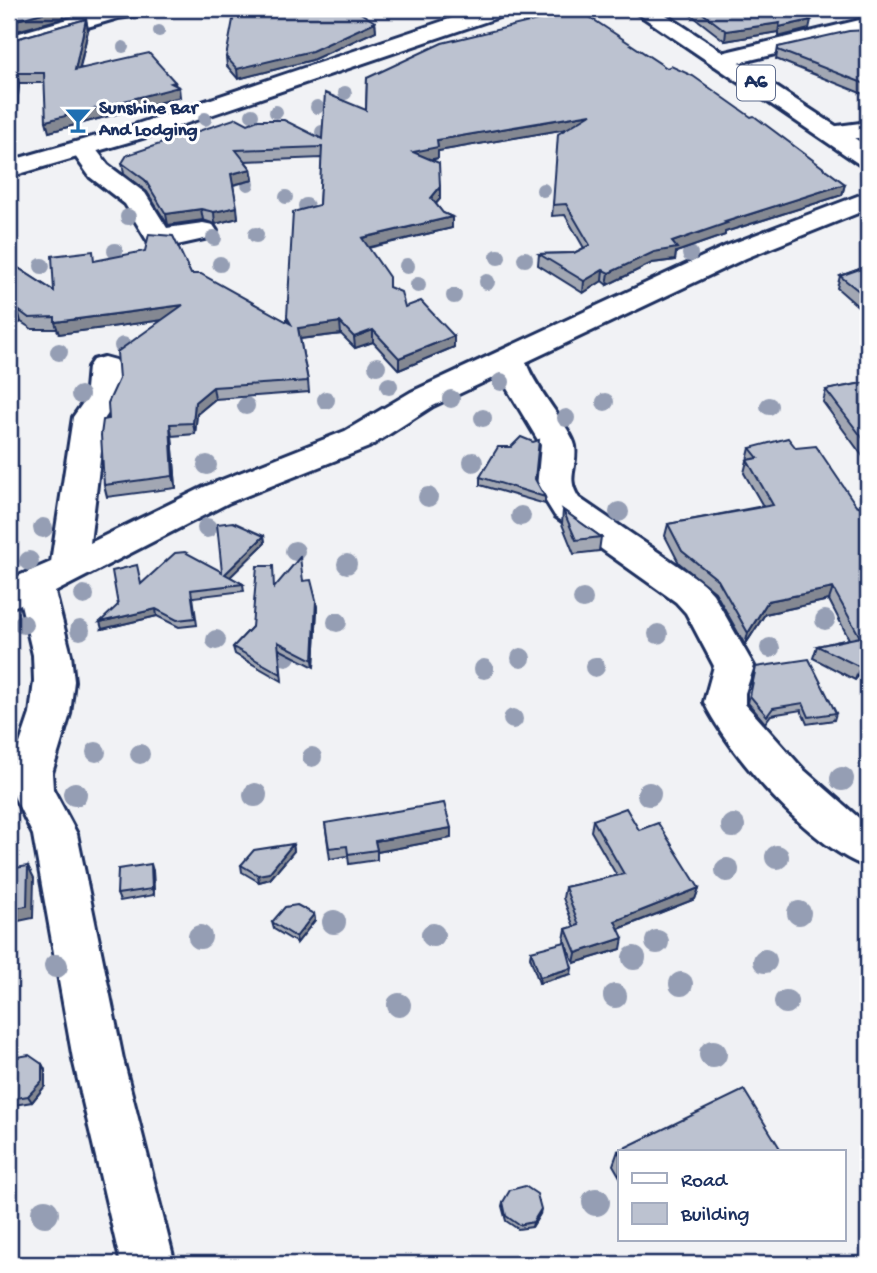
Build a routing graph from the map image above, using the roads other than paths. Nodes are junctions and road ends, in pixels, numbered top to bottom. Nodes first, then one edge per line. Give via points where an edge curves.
1 (140, 9) edge
2 (500, 9) edge
3 (642, 9) edge
4 (868, 25) edge
5 (9, 43) edge
6 (721, 60) junction
7 (868, 130) edge
8 (831, 133) junction
9 (83, 149) junction
10 (868, 158) edge
11 (9, 169) edge
12 (868, 200) edge
13 (203, 231) dead end
14 (509, 357) junction
15 (104, 368) dead end
16 (37, 583) edge
17 (868, 848) edge
18 (148, 1264) edge

1 - 5 street
2 - 9 street
3 - 6 street, A6
4 - 6 street
6 - 8 street, A6
7 - 8 street
8 - 10 street, A6
9 - 11 street
9 - 13 street via 99,171 135,199 158,236
12 - 14 street via 736,252
14 - 16 street via 422,399 358,439 257,477
14 - 17 street via 516,380 558,445 554,487 558,496 567,507 669,576 700,604 734,666 724,693 726,709 755,747 842,833
15 - 16 street via 101,401 89,417
16 - 18 street via 54,681 50,714 31,773 32,790 57,844 98,1059

